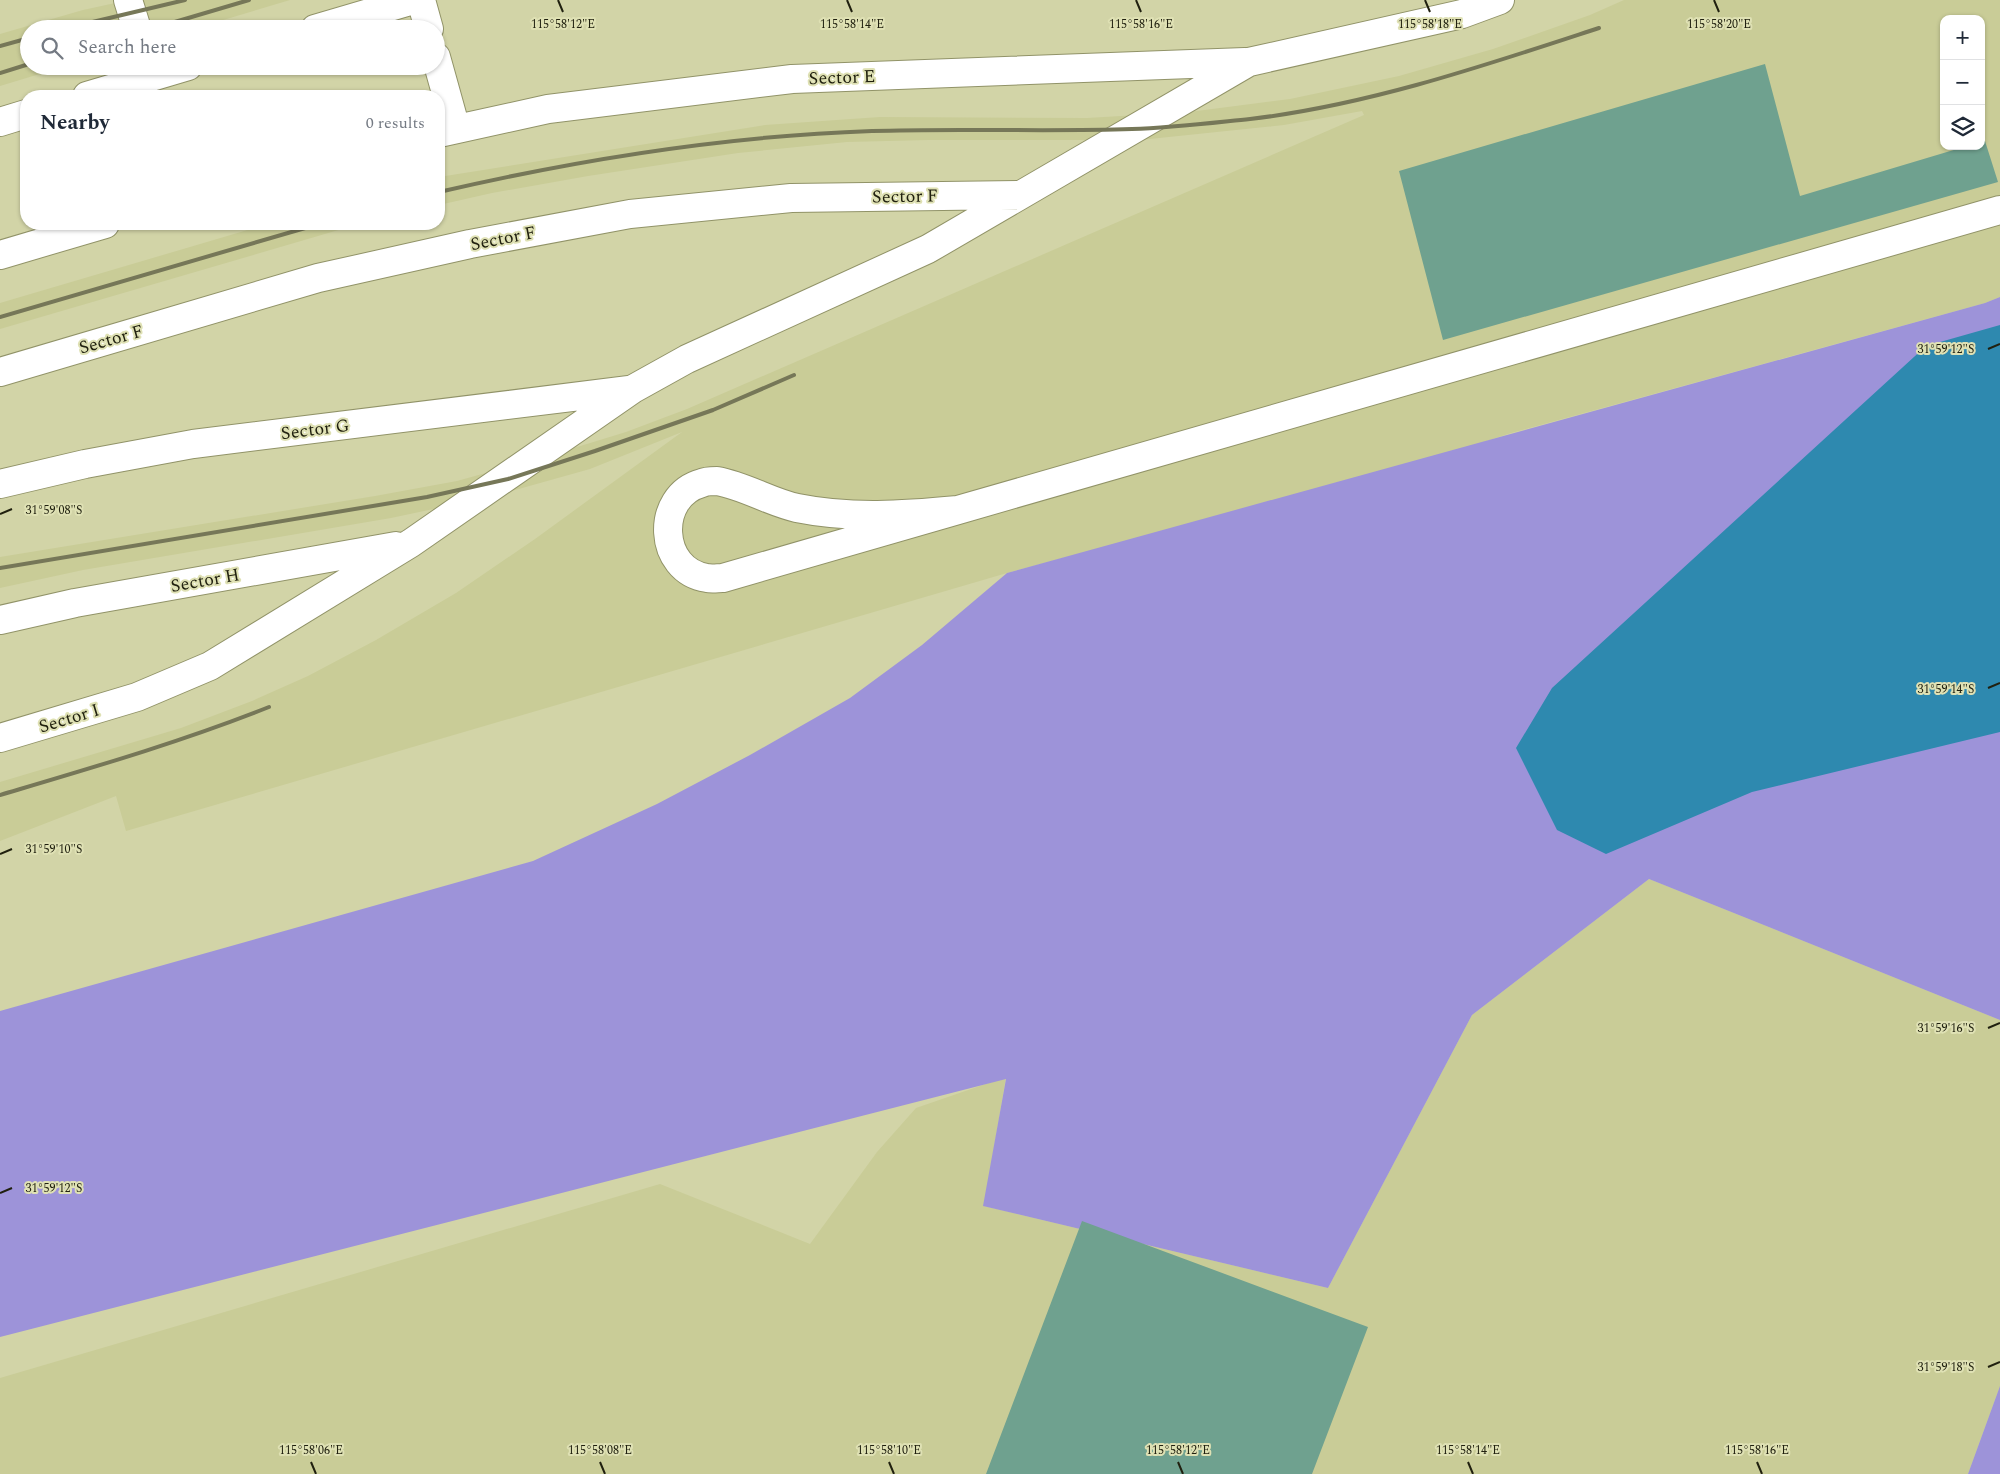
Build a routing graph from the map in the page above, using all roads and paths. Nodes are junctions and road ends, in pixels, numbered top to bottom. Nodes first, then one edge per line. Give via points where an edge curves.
1 (128, 0) edge
2 (413, 0) edge
3 (421, 0) edge
4 (1500, 0) edge
5 (134, 20) edge
6 (345, 20) edge
7 (427, 20) edge
8 (1249, 62) junction
9 (142, 75) edge
10 (439, 75) edge
11 (103, 90) edge
12 (441, 90) edge
13 (20, 116) edge
14 (445, 118) edge
15 (0, 122) edge
16 (447, 131) edge
17 (1021, 195) junction
18 (2000, 210) edge
19 (84, 230) edge
20 (0, 254) edge
21 (0, 372) edge
22 (633, 389) junction
23 (0, 484) edge
24 (958, 510) junction
25 (411, 543) junction
26 (0, 620) edge
27 (0, 738) edge

1 - 5 lane
2 - 6 lane
3 - 7 lane
4 - 8 lane via 1462,14
8 - 16 lane, Sector E via 792,79 548,109
8 - 17 lane, Sector I
9 - 11 lane
10 - 12 lane
13 - 15 lane
14 - 16 lane
17 - 21 lane, Sector F via 790,198 630,214 470,244 318,278
17 - 22 lane, Sector I via 928,249 687,359
18 - 24 lane
19 - 20 lane
22 - 23 lane, Sector G via 193,444
22 - 25 lane, Sector I
24 - 24 lane via 723,578 707,578 678,562 667,534 668,516 686,490 701,483 717,481 795,508 835,514 880,516
25 - 26 lane, Sector H via 75,602
25 - 27 lane, Sector I via 210,666 137,697

